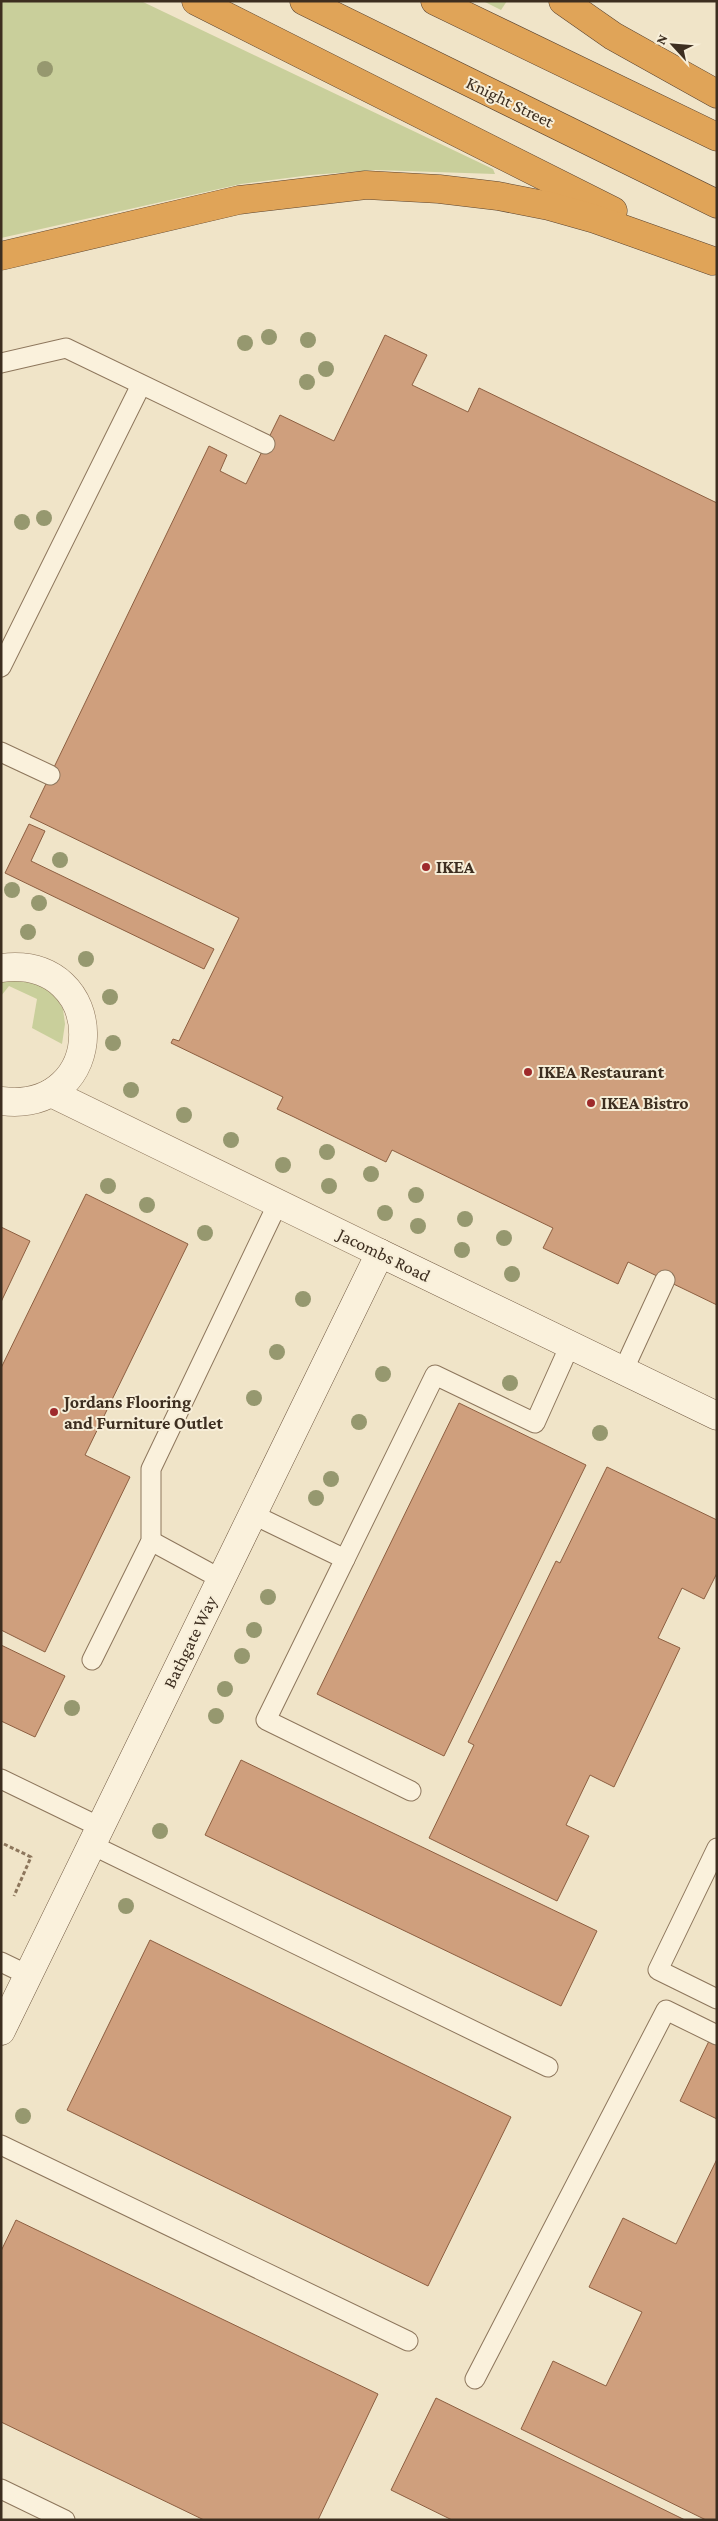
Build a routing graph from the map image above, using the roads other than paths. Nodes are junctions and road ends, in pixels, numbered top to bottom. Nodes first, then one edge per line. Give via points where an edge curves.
1 (196, 1) edge
2 (304, 1) edge
3 (435, 1) edge
4 (563, 1) edge
5 (717, 94) edge
6 (717, 137) edge
7 (717, 204) edge
8 (1, 256) edge
9 (715, 262) edge
10 (1, 363) edge
11 (141, 385) junction
12 (265, 444) dead end
13 (1, 667) edge
14 (1, 752) edge
15 (50, 775) dead end
16 (1, 968) edge
17 (51, 1093) junction
18 (1, 1101) edge
19 (278, 1203) junction
20 (380, 1253) junction
21 (665, 1280) dead end
22 (570, 1345) junction
23 (623, 1370) junction
24 (717, 1416) edge
25 (252, 1514) junction
26 (151, 1541) junction
27 (344, 1559) junction
28 (221, 1579) junction
29 (92, 1660) dead end
30 (1, 1779) edge
31 (411, 1791) dead end
32 (96, 1836) junction
33 (717, 1848) edge
34 (1, 1962) edge
35 (28, 1975) junction
36 (717, 1999) edge
37 (1, 2031) edge
38 (717, 2035) edge
39 (548, 2067) dead end
40 (1, 2145) edge
41 (408, 2341) dead end
42 (475, 2379) dead end
43 (1, 2488) edge
44 (65, 2520) edge

1 - 9 highway
2 - 7 highway, Knight Street
3 - 6 highway
4 - 5 highway via 613,36
8 - 9 highway via 240,200 366,185 439,189 549,206 595,218
10 - 11 lane via 66,348
11 - 12 lane
11 - 13 lane
14 - 15 lane
16 - 17 street via 40,969 59,980 74,996 83,1017 85,1038 80,1060 68,1079
17 - 18 street via 16,1103
17 - 19 street, Jacombs Road
19 - 20 street, Jacombs Road
19 - 26 lane via 151,1469
20 - 22 street, Jacombs Road
20 - 25 street, Bathgate Way
21 - 23 lane
22 - 23 street, Jacombs Road
22 - 27 lane via 535,1423 435,1375
23 - 24 street, Jacombs Road
25 - 27 lane
25 - 28 street, Bathgate Way
26 - 28 lane
26 - 29 lane
27 - 31 lane via 266,1720
28 - 32 street, Bathgate Way
30 - 32 lane
32 - 35 street, Bathgate Way
32 - 39 lane
33 - 36 lane via 658,1970
34 - 35 lane
35 - 37 street, Bathgate Way
38 - 42 lane via 666,2010
40 - 41 lane
43 - 44 lane

